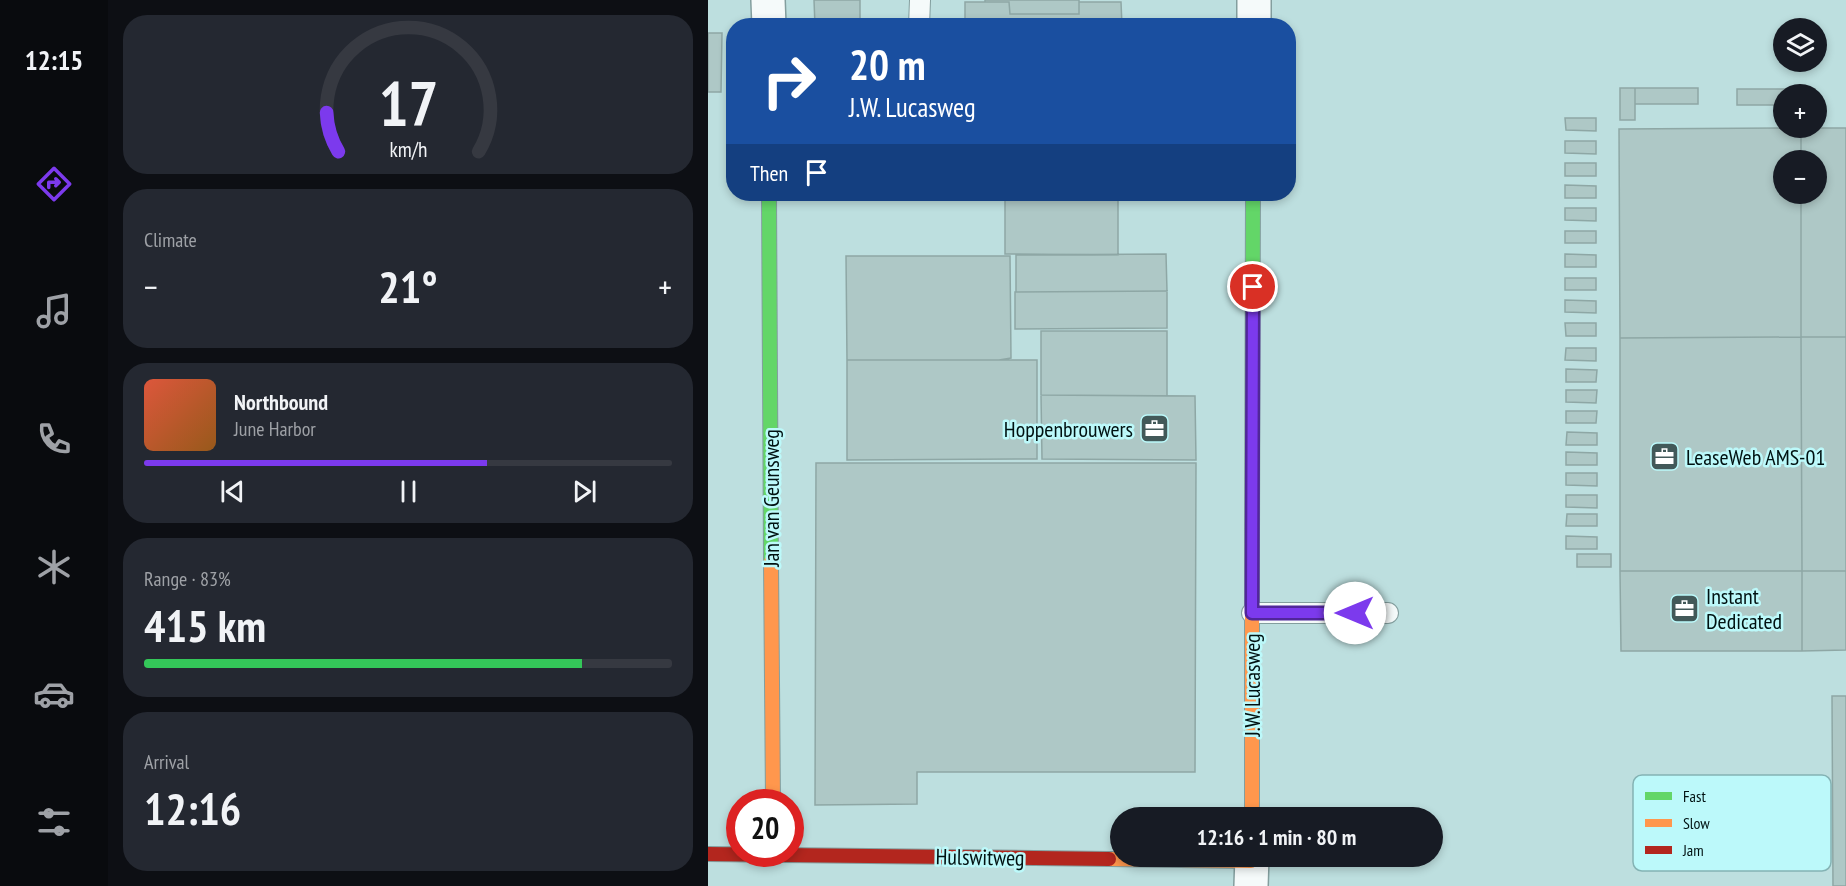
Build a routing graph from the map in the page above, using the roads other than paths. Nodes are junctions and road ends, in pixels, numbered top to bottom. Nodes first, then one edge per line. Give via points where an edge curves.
1 (768, 0) edge
2 (920, 0) edge
3 (1254, 0) edge
4 (768, 18) edge
5 (920, 18) edge
6 (1254, 18) edge
7 (769, 201) edge
8 (1253, 201) edge
9 (1252, 613) junction
10 (1388, 613) dead end
11 (773, 789) edge
12 (1252, 807) edge
13 (708, 854) edge
14 (726, 854) edge
15 (804, 855) edge
16 (1251, 868) edge

1 - 4 street
2 - 5 lane
3 - 6 street
7 - 11 street, Jan van Geunsweg
8 - 9 street, J.W. Lucasweg
9 - 10 lane
9 - 12 street, J.W. Lucasweg
13 - 14 street, Hulswitweg
15 - 16 street, Hulswitweg

